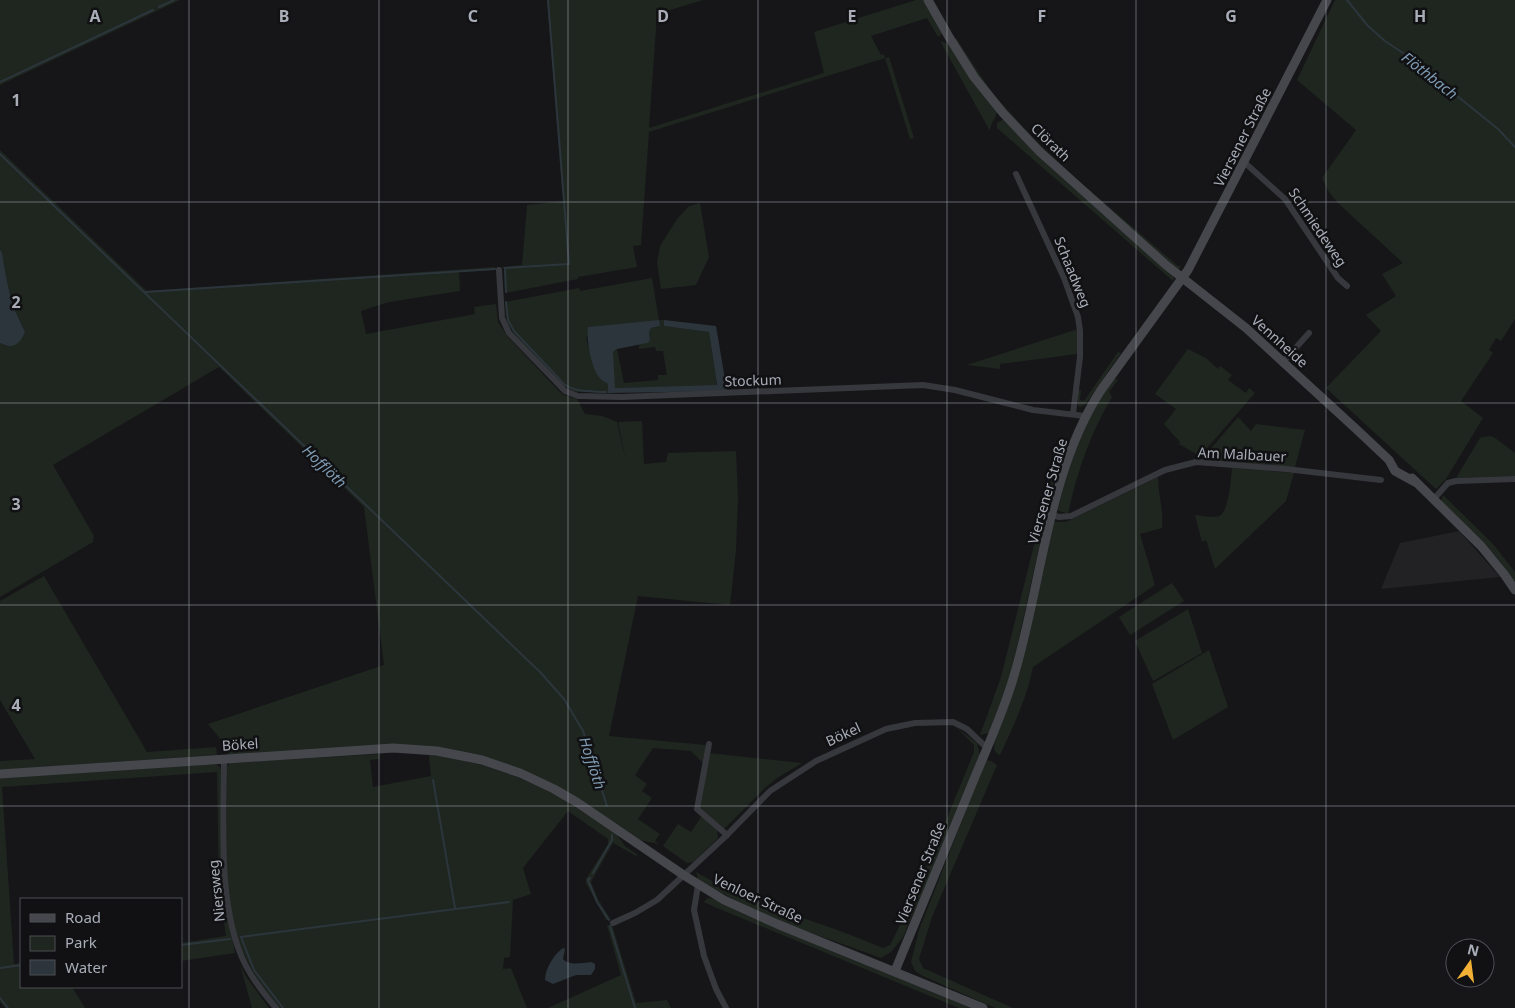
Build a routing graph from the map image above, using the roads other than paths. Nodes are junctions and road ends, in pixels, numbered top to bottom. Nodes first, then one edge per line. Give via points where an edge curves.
1 (928, 0) edge
2 (1327, 0) edge
3 (1244, 162) junction
4 (1016, 174) dead end
5 (499, 270) dead end
6 (1183, 278) junction
7 (1347, 286) dead end
8 (1309, 333) dead end
9 (1284, 362) junction
10 (1072, 414) junction
11 (1086, 416) junction
12 (1515, 479) edge
13 (1381, 480) dead end
14 (1433, 500) junction
15 (1052, 515) junction
16 (1515, 590) edge
17 (709, 744) dead end
18 (987, 748) junction
19 (224, 759) junction
20 (482, 760) joint
21 (0, 774) edge
22 (727, 836) junction
23 (684, 876) junction
24 (698, 885) junction
25 (613, 923) dead end
26 (895, 971) junction
27 (276, 1008) edge
28 (726, 1008) edge
29 (983, 1008) edge

1 - 6 main road, Clörath via 974,77 1002,113 1040,152
2 - 3 main road, Viersener Straße
3 - 6 main road, Viersener Straße
3 - 7 street, Schmiedeweg via 1285,199 1338,278
4 - 10 street, Schaadweg via 1064,278 1078,317 1080,357
5 - 10 street, Stockum via 502,318 509,333 565,391 578,396 631,397 923,385 1033,410
6 - 9 main road, Vennheide via 1239,321
6 - 11 main road, Viersener Straße via 1113,372
8 - 9 street
9 - 14 main road, Vennheide via 1389,460 1395,471 1415,482
10 - 11 street, Stockum
11 - 15 main road, Viersener Straße via 1068,460
12 - 14 street via 1448,483
13 - 15 street, Am Malbauer via 1196,462 1164,470 1071,516
14 - 16 main road, Vennheide via 1481,546
15 - 18 main road, Viersener Straße via 1015,672
17 - 22 street via 697,809
18 - 22 street, Bökel via 967,729 953,722 886,728 816,761 770,791
18 - 26 main road, Viersener Straße
19 - 20 main road, Bökel via 393,748 438,751
19 - 21 main road, Bökel
19 - 27 street, Niersweg via 226,879 230,914 245,963
20 - 23 main road, Venloer Straße via 554,789
22 - 23 street, Bökel
23 - 24 main road, Venloer Straße
23 - 25 street, Bökel via 650,905
24 - 26 main road, Venloer Straße via 777,924
24 - 28 street via 694,910 704,956
26 - 29 main road, Venloer Straße

